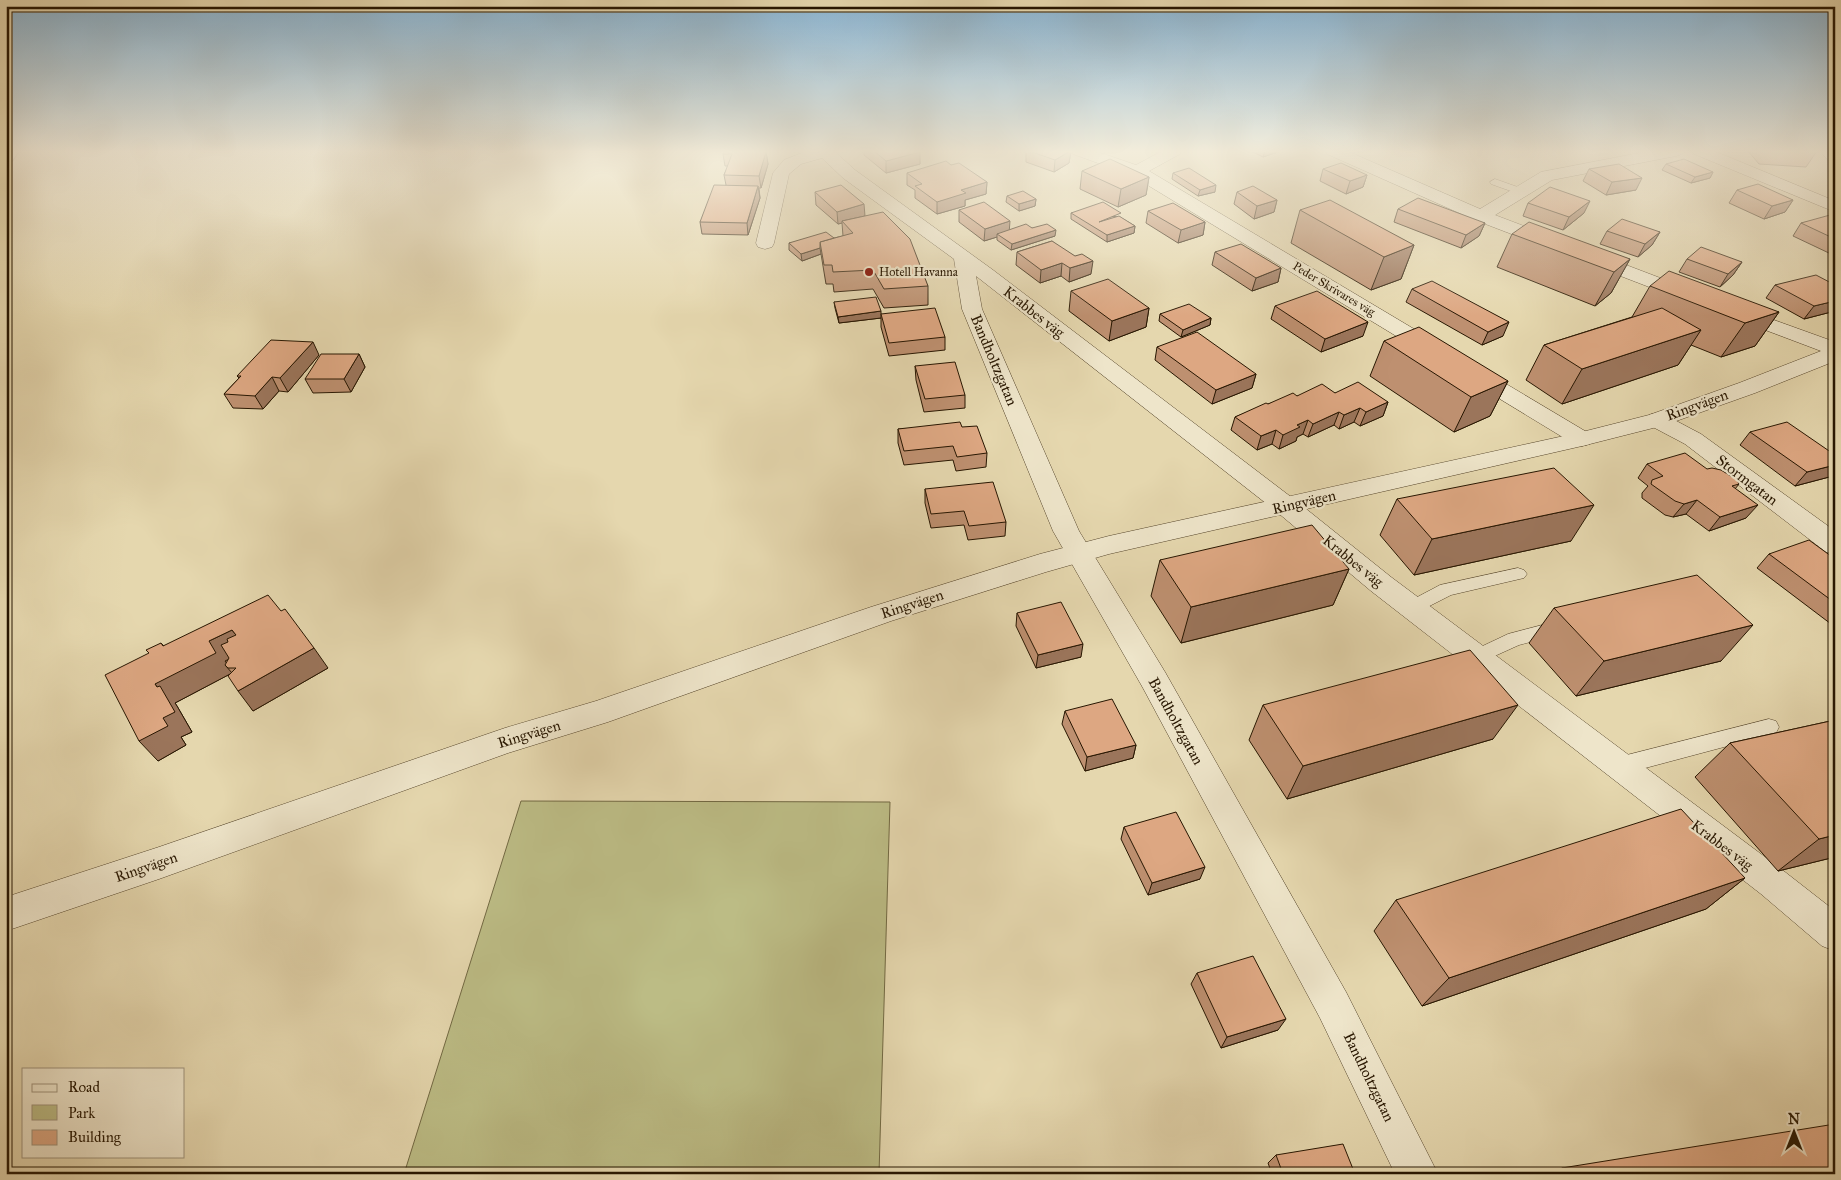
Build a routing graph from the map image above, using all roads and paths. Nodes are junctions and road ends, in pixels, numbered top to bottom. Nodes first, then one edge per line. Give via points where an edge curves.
1 (773, 206) edge
2 (890, 206) edge
3 (1195, 206) edge
4 (1459, 206) edge
5 (1499, 206) edge
6 (1482, 216) junction
7 (765, 244) dead end
8 (962, 258) junction
9 (1835, 349) edge
10 (1835, 353) edge
11 (1657, 420) junction
12 (1582, 440) junction
13 (1286, 506) junction
14 (1835, 545) edge
15 (1078, 553) junction
16 (1518, 574) dead end
17 (1412, 608) junction
18 (1571, 625) edge
19 (1477, 657) junction
20 (1769, 728) dead end
21 (1620, 766) junction
22 (6, 914) edge
23 (1835, 934) edge
24 (1417, 1174) edge

1 - 7 street
2 - 8 street, Krabbes väg
3 - 12 street, Peder Skrivares väg
4 - 6 street
5 - 6 street
6 - 9 street
8 - 13 street, Krabbes väg
8 - 15 street, Bandholtzgatan via 972,309
10 - 11 street, Ringvägen
11 - 12 street, Ringvägen
11 - 14 street, Stormgatan via 1693,440
12 - 13 street, Ringvägen
13 - 15 street, Ringvägen
13 - 17 street, Krabbes väg
15 - 22 street, Ringvägen via 880,614
15 - 24 street, Bandholtzgatan via 1154,680 1333,1005
16 - 17 lane via 1446,590
17 - 19 street, Krabbes väg
18 - 19 lane via 1514,639
19 - 21 street, Krabbes väg
20 - 21 lane
21 - 23 street, Krabbes väg

